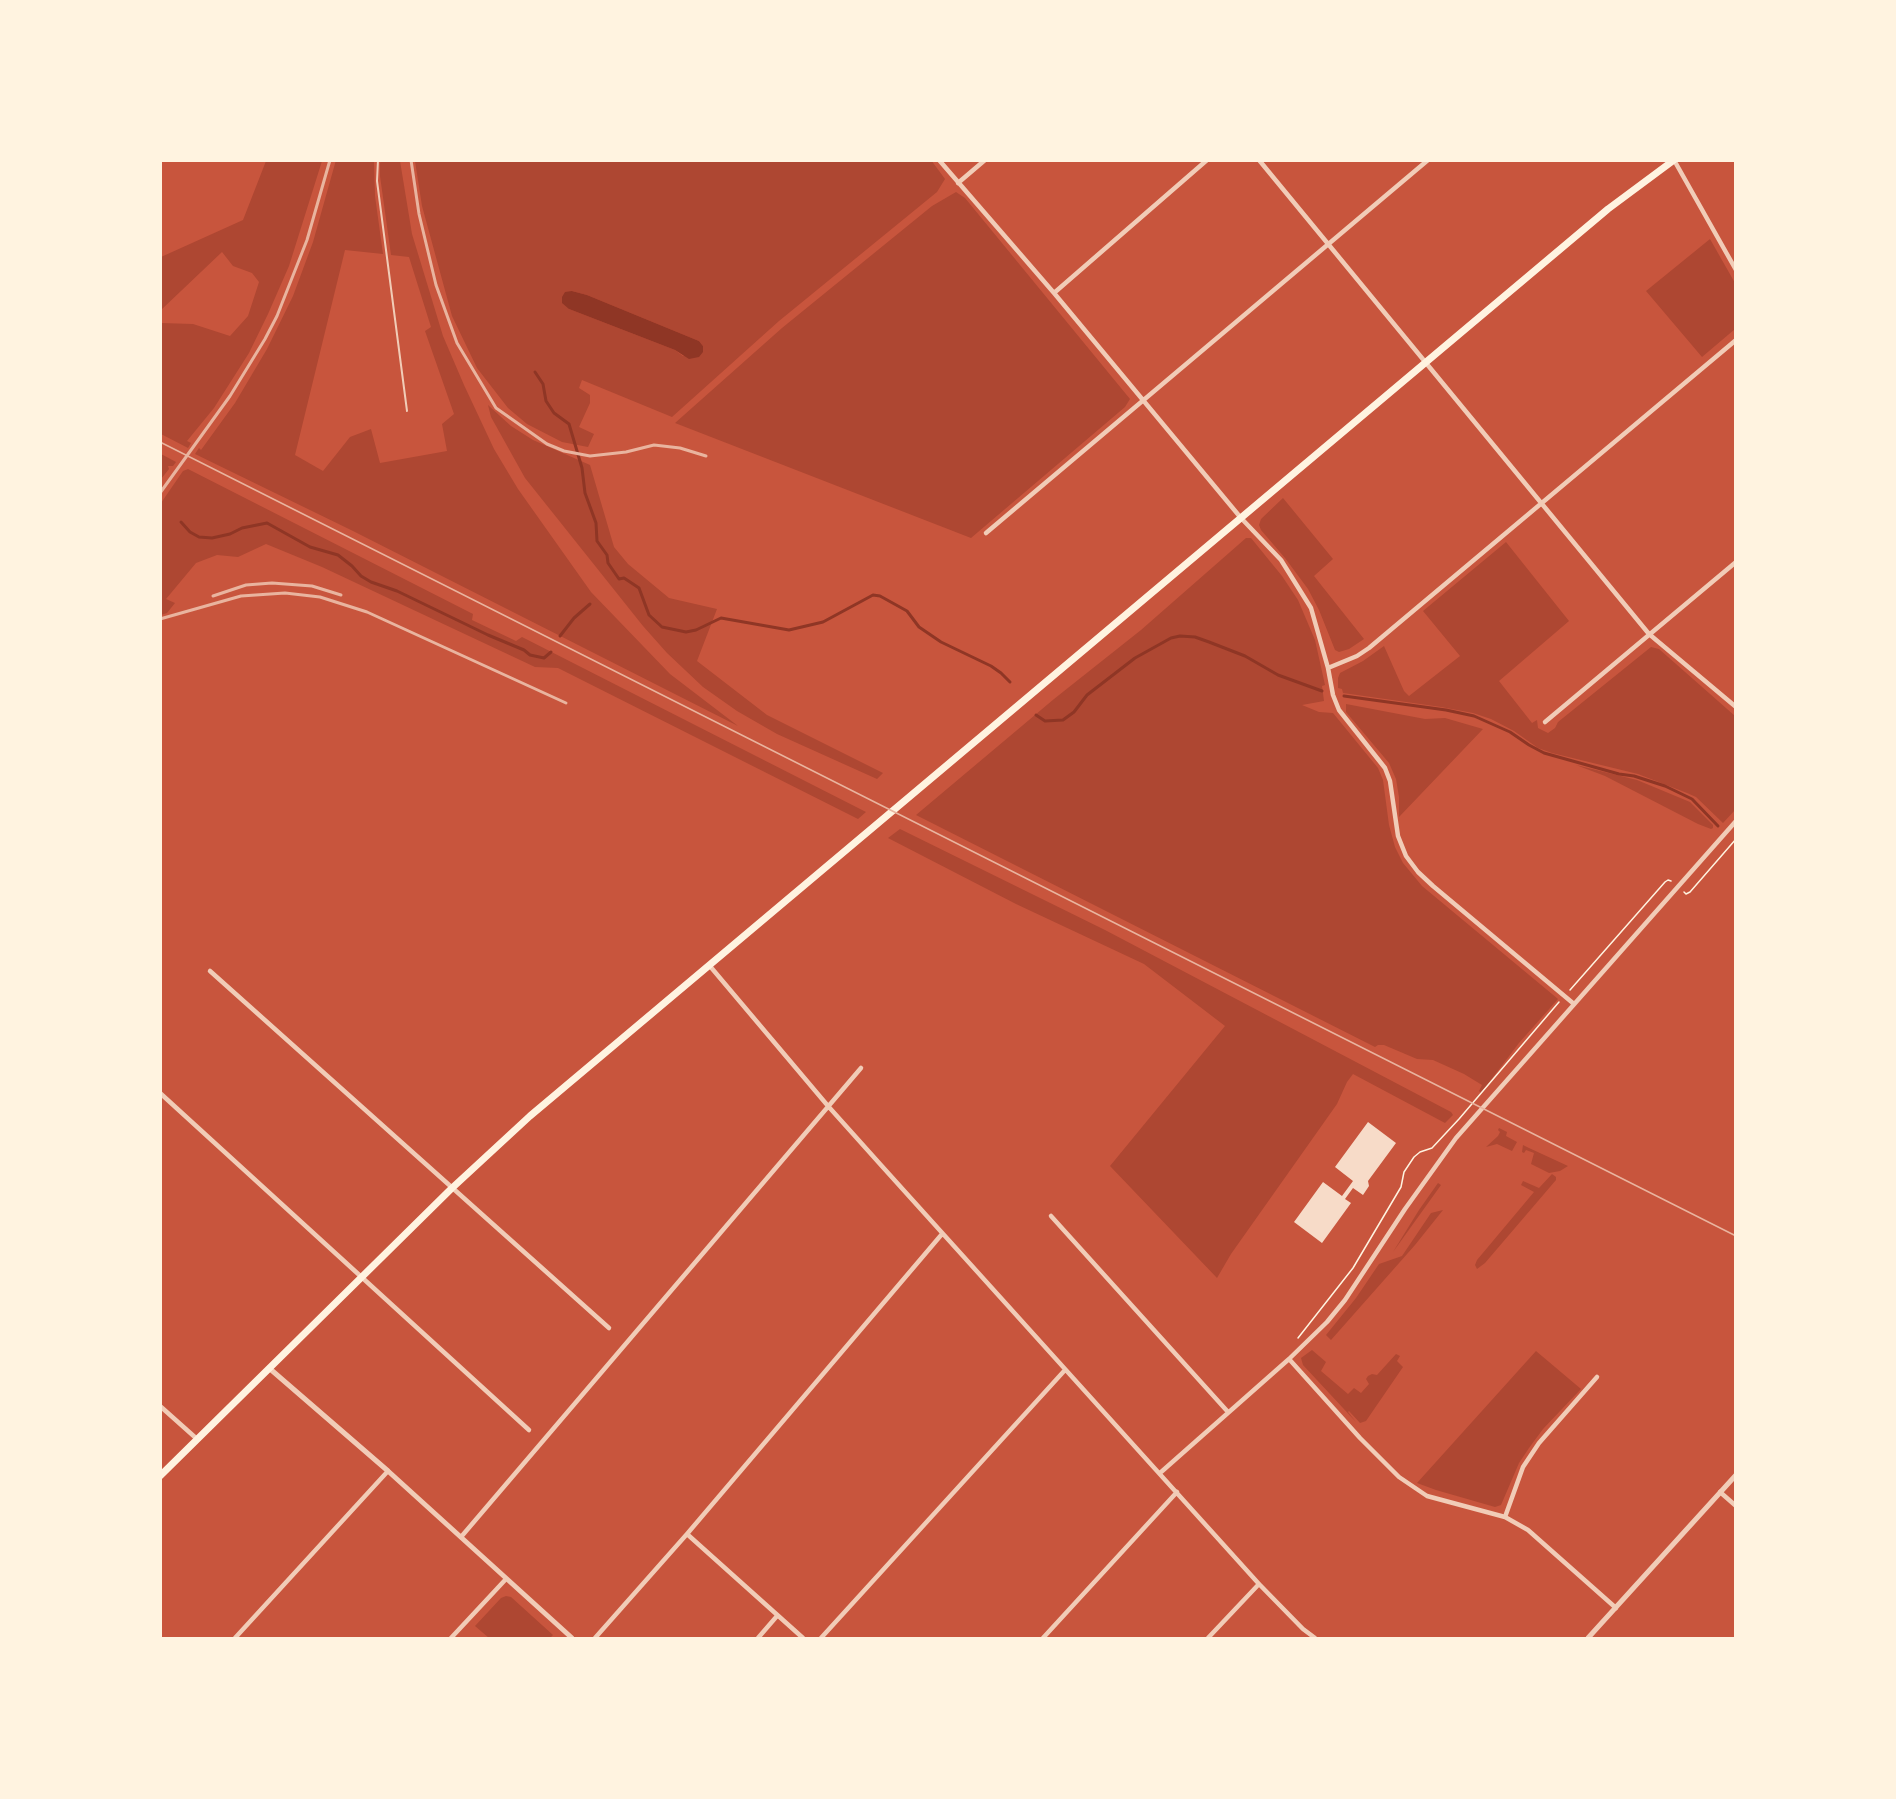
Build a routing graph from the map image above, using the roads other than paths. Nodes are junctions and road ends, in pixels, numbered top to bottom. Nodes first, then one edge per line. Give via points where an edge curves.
1 (378, 160) edge
2 (939, 160) edge
3 (985, 160) edge
4 (1207, 160) edge
5 (1259, 160) edge
6 (1428, 160) edge
7 (1674, 160) edge
8 (958, 183) junction
9 (1329, 244) junction
10 (1736, 270) edge
11 (1054, 293) junction
12 (1736, 340) edge
13 (1426, 362) junction
14 (1144, 400) junction
15 (407, 411) dead end
16 (1541, 503) junction
17 (1241, 518) junction
18 (986, 533) dead end
19 (1736, 562) edge
20 (1649, 634) junction
21 (1328, 668) junction
22 (1736, 707) edge
23 (1545, 722) dead end
24 (1736, 821) edge
25 (709, 965) junction
26 (210, 971) dead end
27 (1574, 1004) junction
28 (861, 1068) dead end
29 (160, 1093) edge
30 (828, 1106) junction
31 (451, 1189) junction
32 (1051, 1216) dead end
33 (942, 1234) junction
34 (361, 1277) junction
35 (609, 1328) dead end
36 (1289, 1359) junction
37 (269, 1368) junction
38 (1065, 1370) junction
39 (1598, 1377) dead end
40 (160, 1406) edge
41 (1228, 1412) junction
42 (529, 1430) dead end
43 (197, 1440) junction
44 (388, 1471) junction
45 (1160, 1473) junction
46 (1736, 1475) edge
47 (160, 1476) edge
48 (1177, 1492) junction
49 (1720, 1492) junction
50 (1736, 1506) edge
51 (1505, 1517) junction
52 (687, 1534) junction
53 (461, 1537) junction
54 (506, 1579) junction
55 (1259, 1584) junction
56 (1616, 1608) junction
57 (777, 1616) junction
58 (235, 1638) edge
59 (451, 1638) edge
60 (572, 1638) edge
61 (595, 1638) edge
62 (758, 1638) edge
63 (803, 1638) edge
64 (820, 1638) edge
65 (1043, 1638) edge
66 (1208, 1638) edge
67 (1315, 1638) edge
68 (1588, 1638) edge

1 - 15 lane via 377,181
2 - 8 street
3 - 8 street
4 - 11 street
5 - 9 street
6 - 9 street
7 - 10 street
7 - 13 main road via 1608,208
8 - 11 street
9 - 13 street
9 - 14 street
11 - 14 street
12 - 16 street
13 - 16 street
13 - 17 main road
14 - 17 street
14 - 18 street
16 - 20 street
16 - 21 street via 1369,648
17 - 21 street via 1281,560 1311,608
17 - 25 main road
19 - 20 street
20 - 22 street
20 - 23 street
21 - 27 street via 1339,710 1385,768 1398,836 1406,856 1433,886
24 - 27 street
25 - 30 street
25 - 31 main road via 530,1116
26 - 31 street
27 - 36 street via 1456,1138 1345,1300
28 - 30 street
29 - 34 street
30 - 33 street
30 - 53 street
31 - 34 main road
31 - 35 street
32 - 41 street
33 - 38 street
33 - 52 street
34 - 37 main road
34 - 42 street
36 - 41 street
36 - 51 street via 1399,1477 1426,1496
37 - 43 main road
37 - 44 street
38 - 45 street
38 - 64 street
39 - 51 street via 1539,1443 1523,1467
40 - 43 street
41 - 45 street
43 - 47 main road
44 - 53 street
44 - 58 street
45 - 48 street
46 - 49 street
48 - 55 street
48 - 65 street
49 - 50 street
49 - 56 street
51 - 56 street via 1528,1530
52 - 57 street
52 - 61 street
53 - 54 street
54 - 59 street
54 - 60 street
55 - 66 street
55 - 67 street
56 - 68 street
57 - 62 street
57 - 63 street

